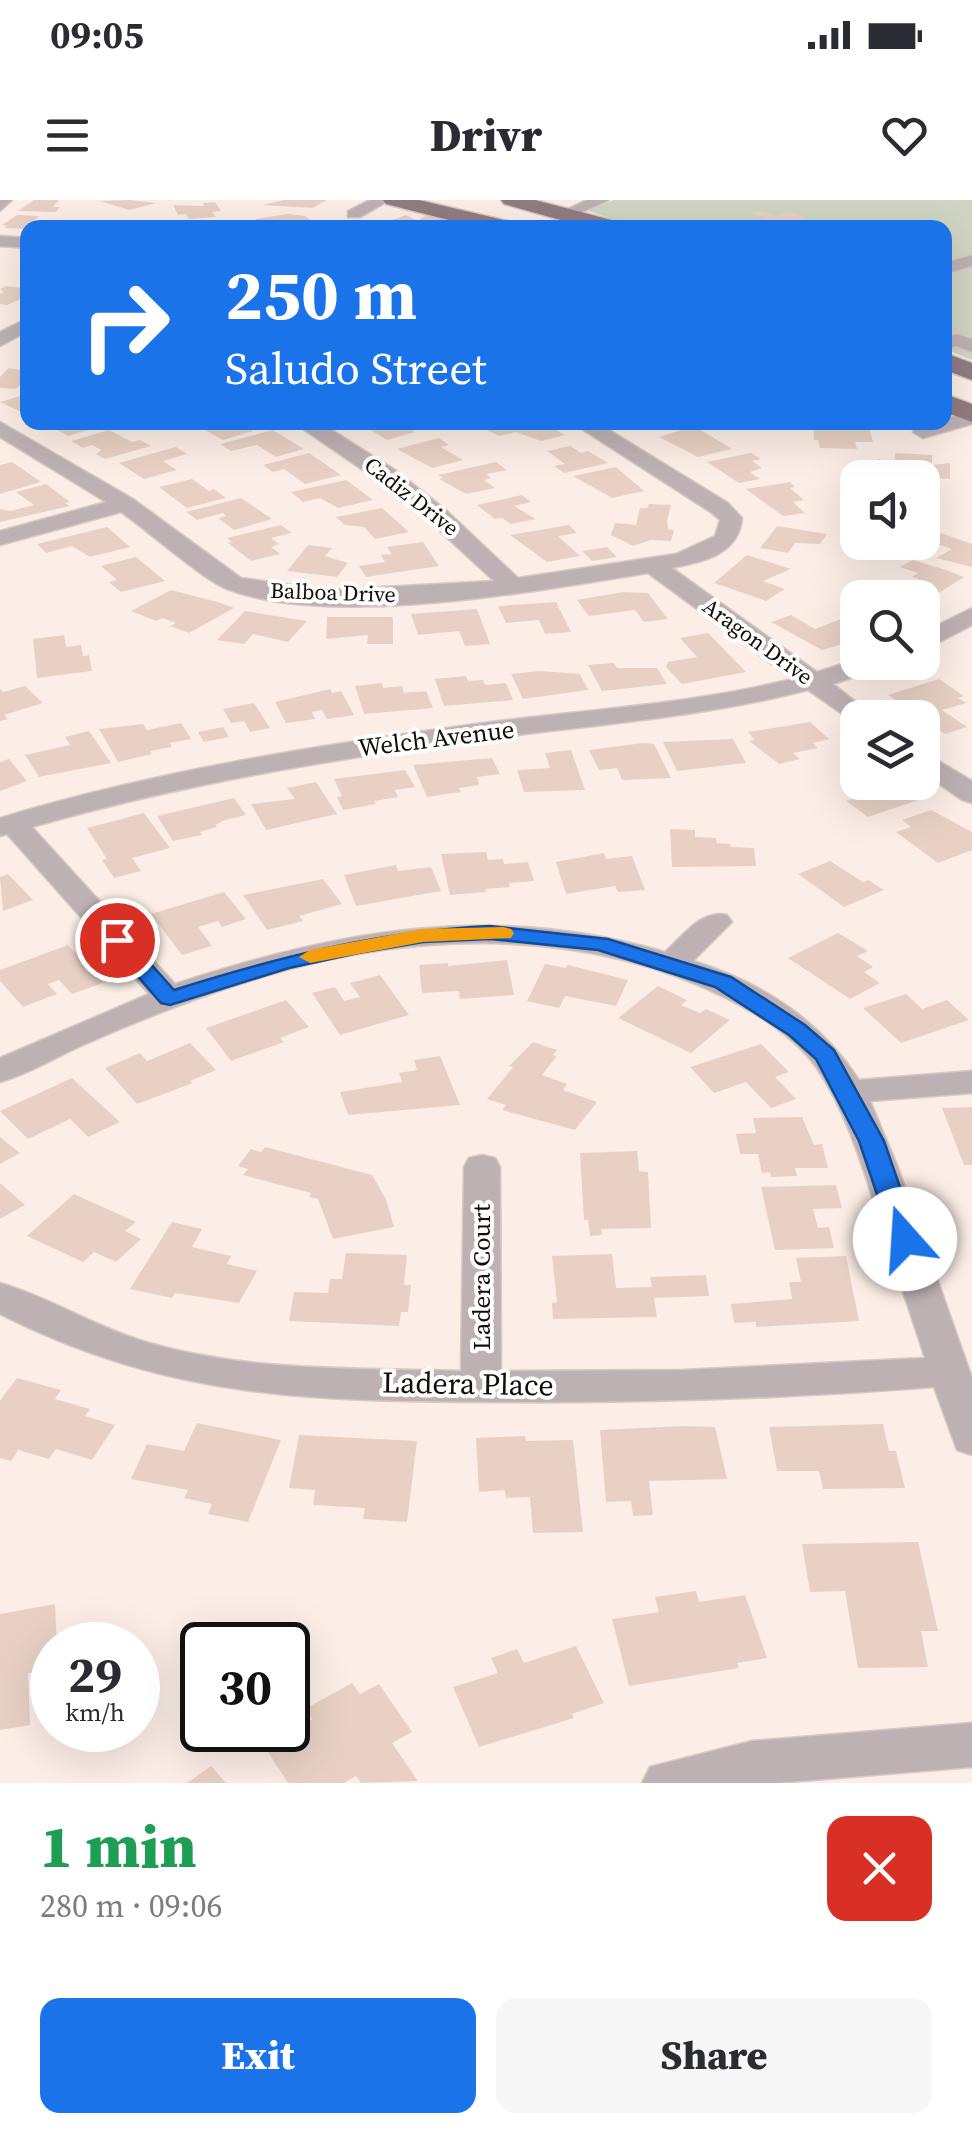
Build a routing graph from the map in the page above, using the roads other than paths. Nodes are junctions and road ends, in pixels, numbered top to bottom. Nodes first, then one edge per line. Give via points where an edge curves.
1 (382, 200) edge
2 (393, 200) edge
3 (511, 200) edge
4 (600, 200) edge
5 (568, 213) junction
6 (354, 214) dead end
7 (475, 220) edge
8 (590, 220) edge
9 (958, 345) edge
10 (972, 372) edge
11 (0, 428) edge
12 (317, 430) edge
13 (594, 430) edge
14 (929, 430) edge
15 (923, 432) dead end
16 (125, 504) junction
17 (0, 538) edge
18 (652, 565) junction
19 (510, 584) junction
20 (972, 615) edge
21 (940, 634) edge
22 (840, 673) edge
23 (814, 682) junction
24 (840, 701) edge
25 (940, 772) edge
26 (972, 794) edge
27 (6, 825) edge
28 (716, 922) dead end
29 (671, 964) junction
30 (170, 998) junction
31 (0, 1071) edge
32 (972, 1082) edge
33 (848, 1092) junction
34 (482, 1167) dead end
35 (0, 1298) edge
36 (949, 1371) junction
37 (480, 1386) junction
38 (972, 1440) edge
39 (972, 1745) edge
40 (667, 1783) edge

1 - 6 street
2 - 7 main road
3 - 5 main road
4 - 5 street
5 - 8 main road
9 - 10 main road
11 - 16 street, Balboa Drive
12 - 19 street, Cadiz Drive via 421,499
13 - 18 street, Balboa Drive via 731,518 720,545
14 - 15 street
16 - 17 street
16 - 19 street, Balboa Drive via 249,588 361,597
18 - 19 street, Balboa Drive
18 - 23 street, Aragon Drive
20 - 21 street
22 - 23 street, Welch Avenue
23 - 24 street, Aragon Drive
23 - 27 street, Welch Avenue via 696,706 322,753 166,781
25 - 26 street
27 - 30 street
28 - 29 street
29 - 30 street via 600,943 543,936 423,936 283,963
29 - 33 street via 723,982 797,1030 826,1055
30 - 31 street
32 - 33 street
33 - 36 street via 872,1141
34 - 37 street, Ladera Court
35 - 37 street, Ladera Place via 69,1332 178,1366 279,1381
36 - 37 street, Ladera Place via 804,1382
36 - 38 street
39 - 40 street via 752,1764

